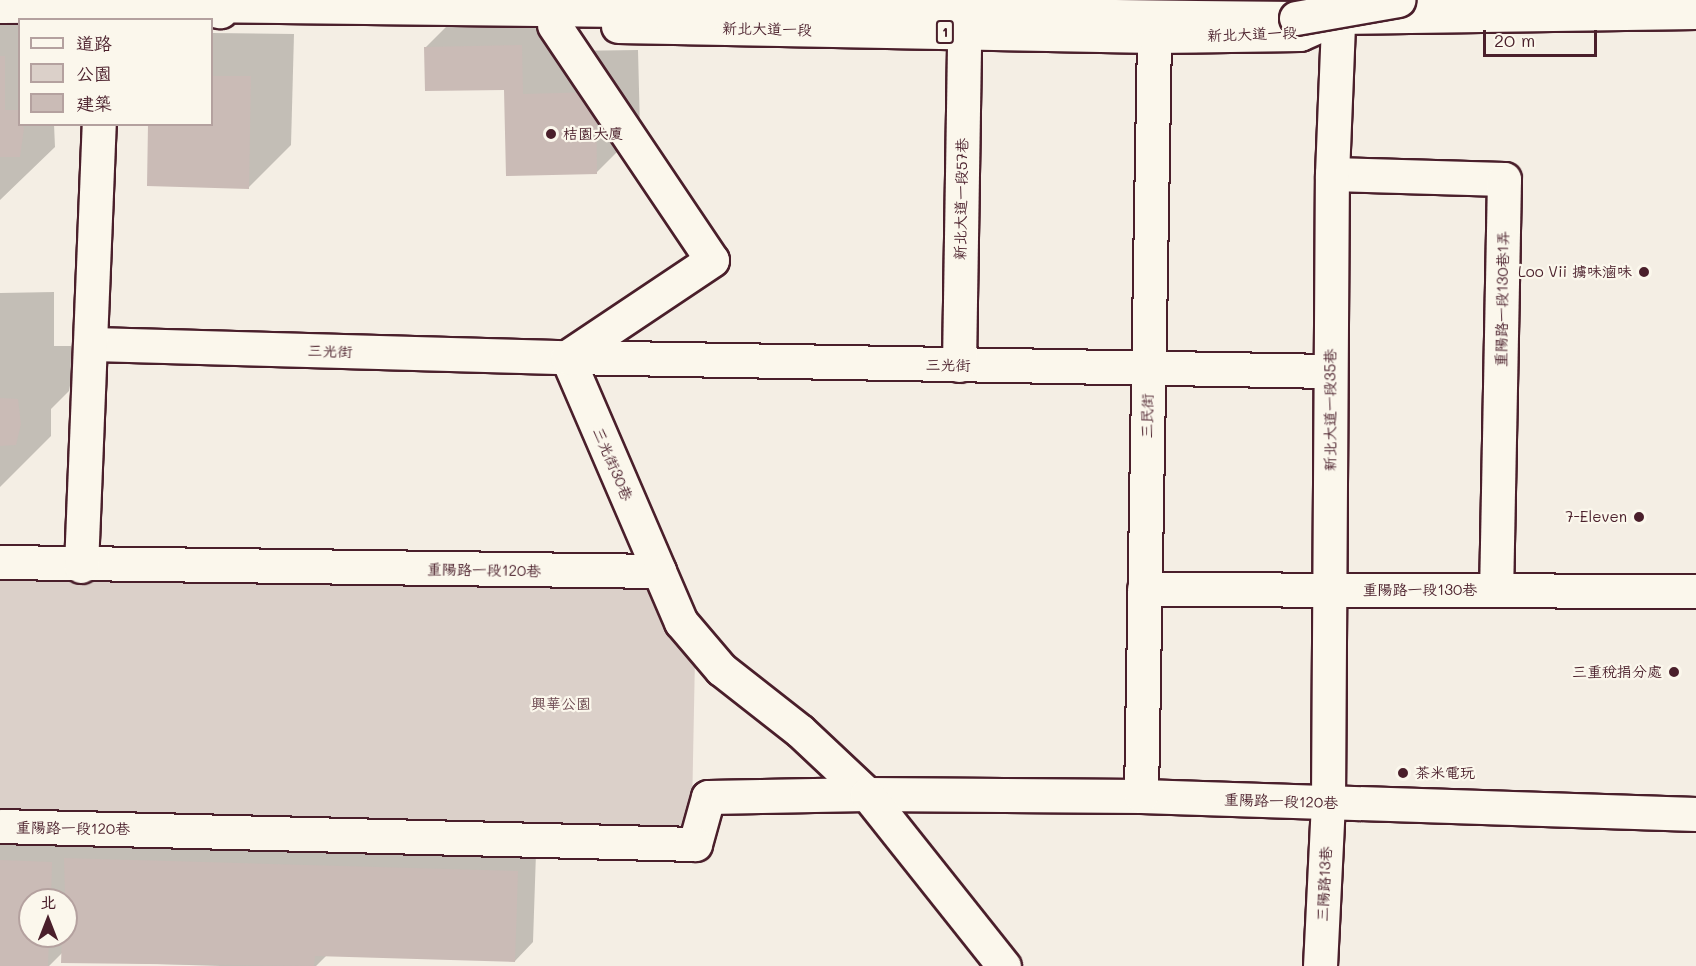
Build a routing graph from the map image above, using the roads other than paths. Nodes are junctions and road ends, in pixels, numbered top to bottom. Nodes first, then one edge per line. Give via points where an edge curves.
1 (1120, 0) edge
2 (1398, 0) edge
3 (202, 3) edge
4 (0, 6) edge
5 (1339, 9) edge
6 (102, 12) edge
7 (1696, 12) edge
8 (554, 25) junction
9 (964, 33) junction
10 (1154, 36) junction
11 (99, 126) edge
12 (1332, 174) junction
13 (92, 344) junction
14 (567, 357) junction
15 (959, 365) junction
16 (1148, 368) junction
17 (1330, 371) junction
18 (0, 562) edge
19 (81, 566) junction
20 (659, 571) junction
21 (1144, 588) junction
22 (1330, 589) junction
23 (1496, 590) junction
24 (1696, 591) edge
25 (867, 794) junction
26 (1141, 796) junction
27 (1328, 802) junction
28 (1696, 814) edge
29 (0, 826) edge
30 (1004, 966) edge
31 (1320, 966) edge

1 - 5 main road, 新北大道一段 / 1 via 1299,3
2 - 3 main road, bridge via 1296,18
3 - 6 main road, 新北大道一段 / 1
3 - 8 main road, 新北大道一段 / 1 via 266,21
4 - 6 main road, 新北大道一段 / 1
5 - 7 main road, 新北大道一段 / 1
5 - 10 main road, 新北大道一段 / 1 via 1300,34
5 - 12 main road, 新北大道一段35巷
8 - 9 main road, 新北大道一段 / 1
8 - 14 main road via 712,260
9 - 10 main road, 新北大道一段 / 1
9 - 15 main road, 新北大道一段57巷
10 - 16 main road, 三民街
11 - 13 main road
12 - 17 main road, 新北大道一段35巷
12 - 23 main road, 重陽路一段130巷1弄 via 1504,179
13 - 14 main road, 三光街
13 - 19 main road
14 - 15 main road, 三光街
14 - 20 main road, 三光街30巷
15 - 16 main road, 三光街
16 - 17 main road, 三光街
16 - 21 main road, 三民街
17 - 22 main road, 新北大道一段35巷
18 - 19 main road, 重陽路一段120巷
19 - 20 main road, 重陽路一段120巷
20 - 25 main road via 681,622 721,669 800,731
21 - 22 main road, 重陽路一段130巷
21 - 26 main road, 三民街
22 - 23 main road, 重陽路一段130巷
22 - 27 main road, 新北大道一段35巷
23 - 24 main road, 重陽路一段130巷
25 - 26 main road, 重陽路一段120巷
25 - 29 main road, 重陽路一段120巷 via 708,797 695,844
25 - 30 main road
26 - 27 main road, 重陽路一段120巷
27 - 28 main road, 重陽路一段120巷
27 - 31 main road, 三陽路13巷

